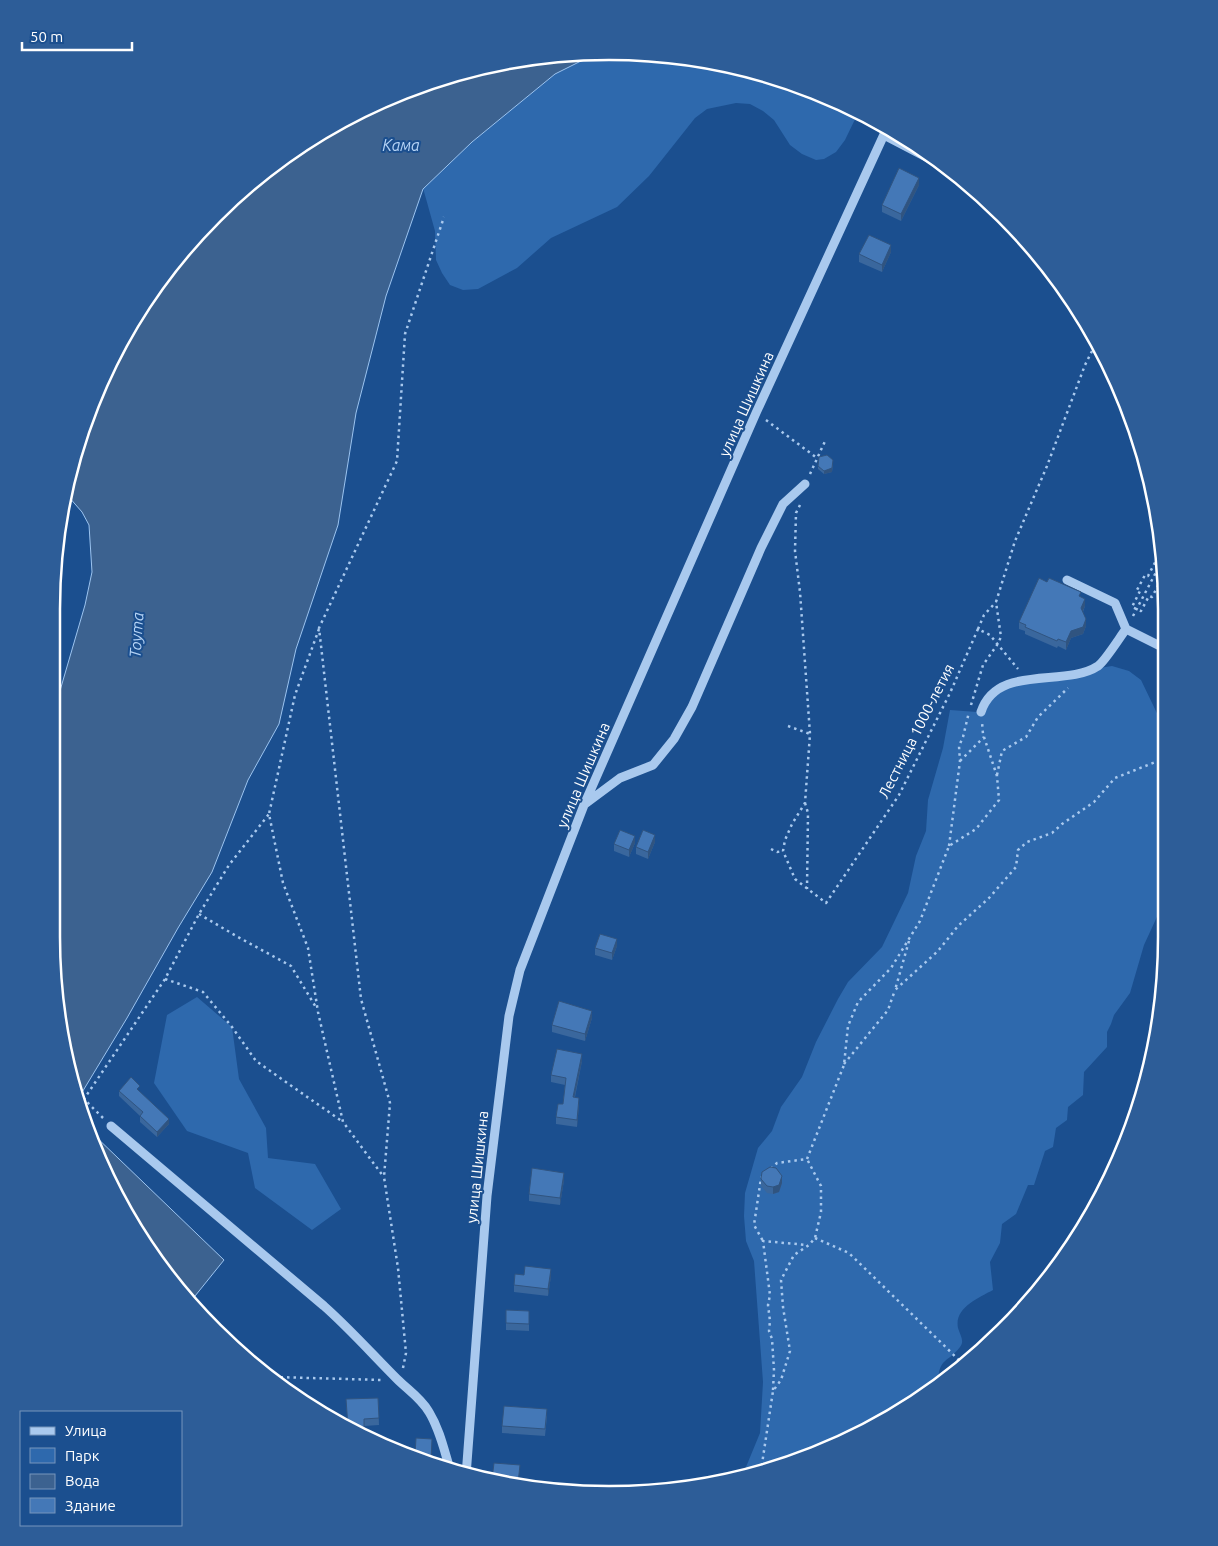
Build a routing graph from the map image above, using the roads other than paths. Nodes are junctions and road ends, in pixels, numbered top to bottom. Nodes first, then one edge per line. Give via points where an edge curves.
1 (884, 134) edge
2 (805, 484) dead end
3 (1066, 580) dead end
4 (1126, 629) junction
5 (1158, 645) edge
6 (981, 712) road end
7 (584, 805) junction
8 (111, 1126) road end
9 (447, 1461) edge
10 (467, 1467) edge

1 - 7 street, улица Шишкина via 756,413
2 - 7 street via 783,504 692,707 674,739 653,765 620,778
3 - 4 street via 1115,603
4 - 5 street
4 - 6 street via 1099,666 1082,672 1006,684 998,689
7 - 10 street, улица Шишкина via 520,970 509,1016 487,1196
8 - 9 street via 324,1306 417,1396 437,1427

